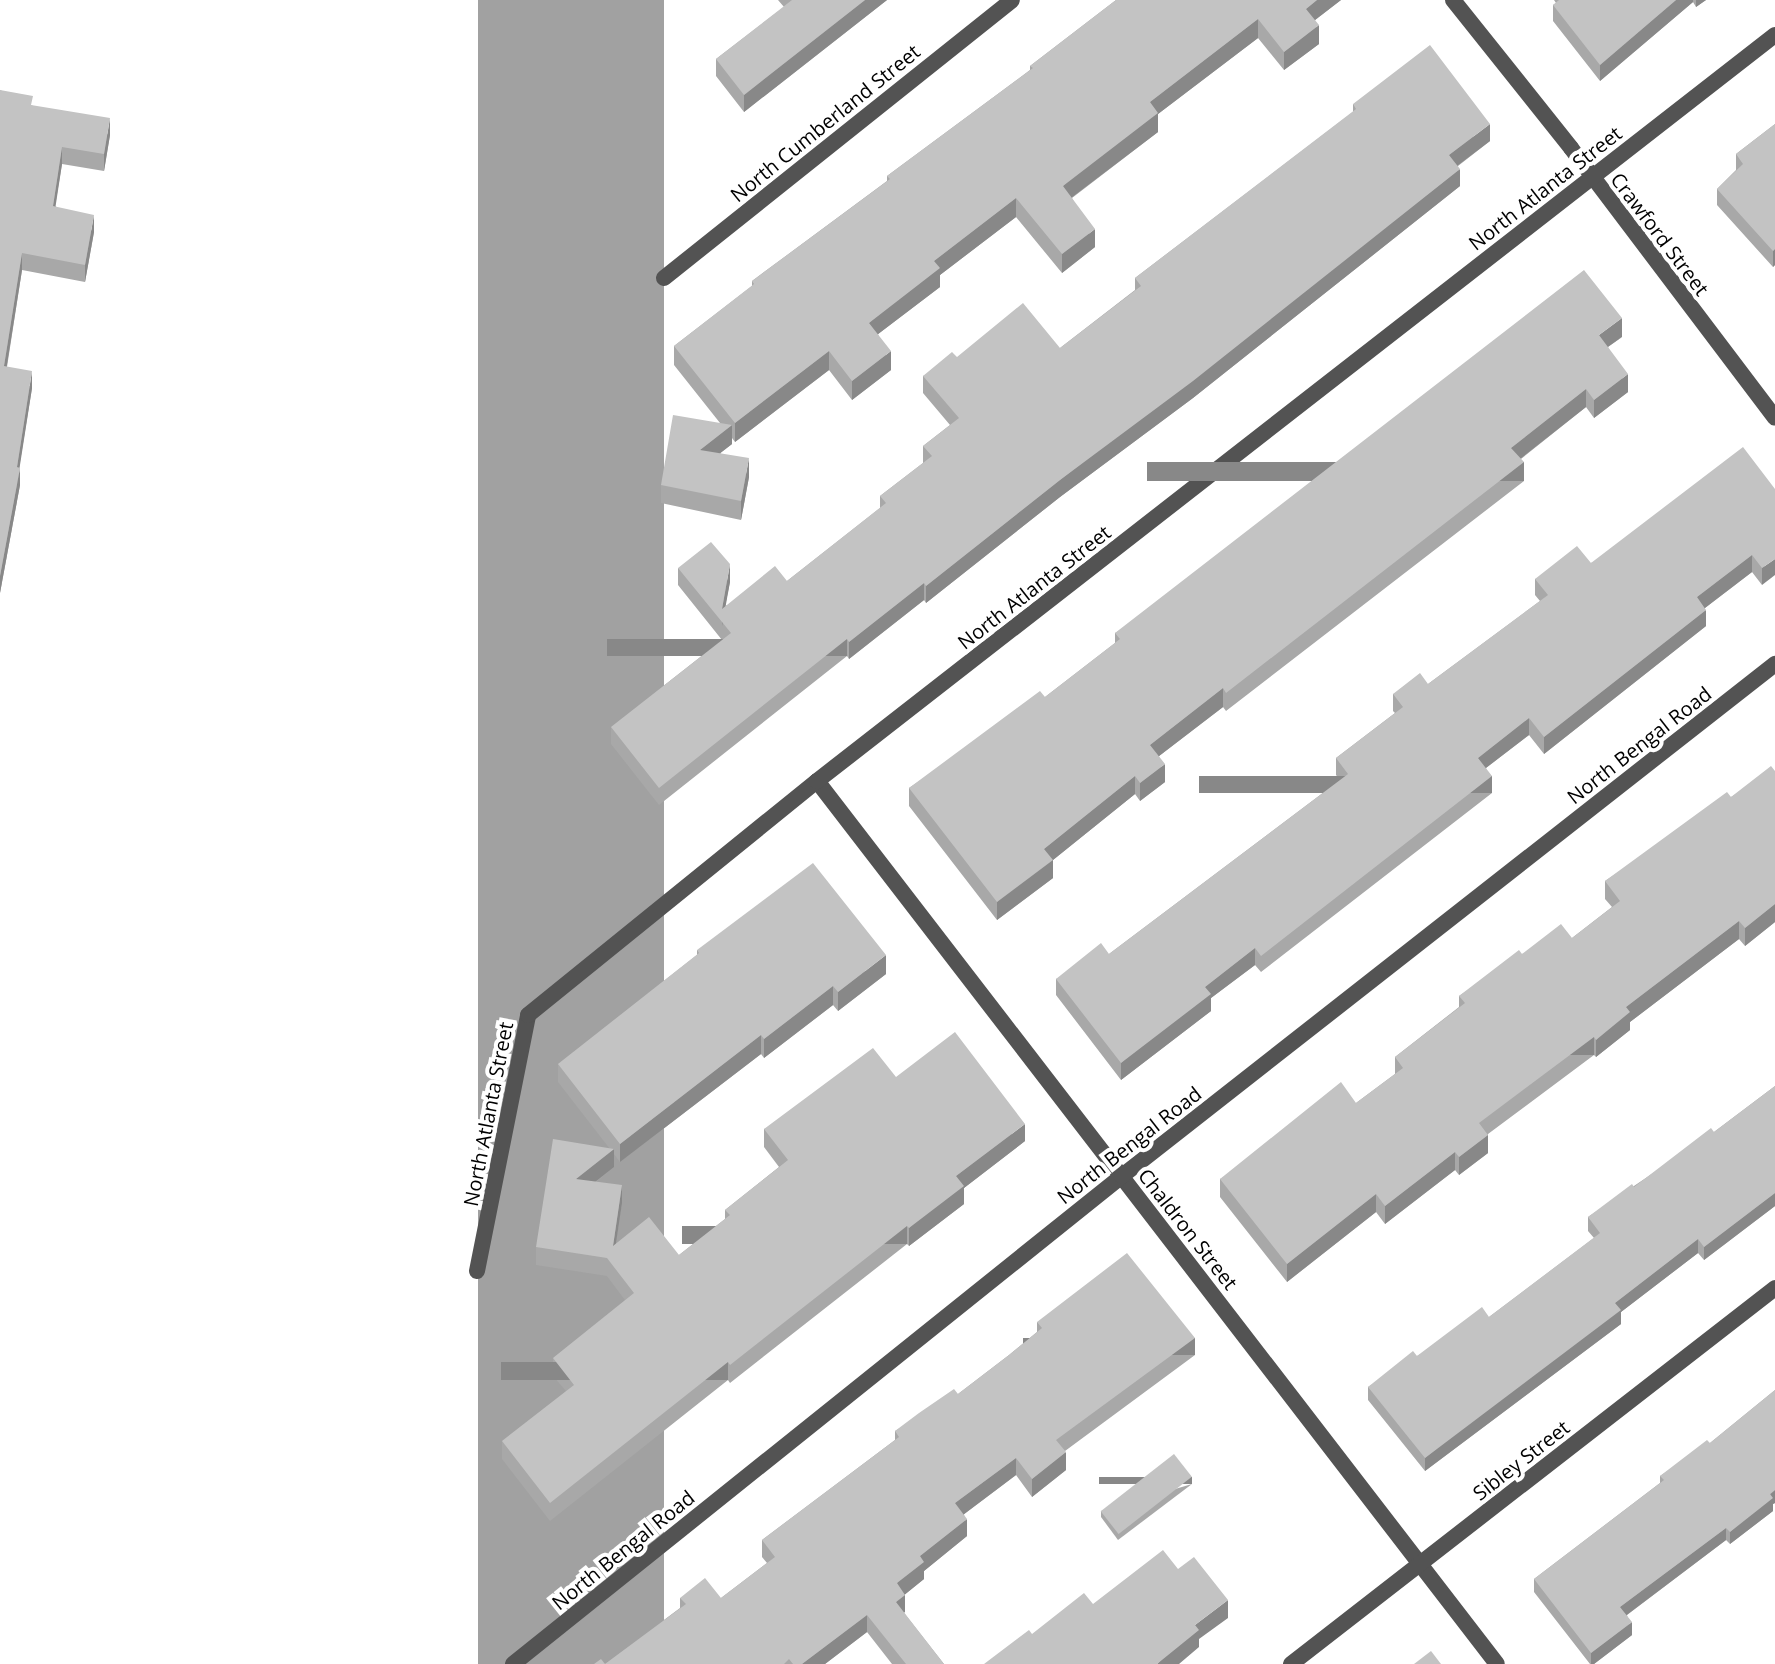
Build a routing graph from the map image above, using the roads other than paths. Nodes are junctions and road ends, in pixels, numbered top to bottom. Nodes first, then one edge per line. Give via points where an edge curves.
1 (1012, 0) edge
2 (1453, 0) edge
3 (1775, 35) edge
4 (1592, 178) junction
5 (664, 278) dead end
6 (1775, 418) edge
7 (1775, 664) edge
8 (817, 781) junction
9 (1122, 1176) junction
10 (477, 1271) dead end
11 (1775, 1288) edge
12 (1421, 1564) junction
13 (513, 1664) edge
14 (1291, 1664) edge
15 (1497, 1664) edge

1 - 5 street, North Cumberland Street
2 - 4 street, Crawford Street
3 - 4 street, North Atlanta Street
4 - 6 street, Crawford Street
4 - 8 street, North Atlanta Street
7 - 9 street, North Bengal Road
8 - 9 street, Chaldron Street
8 - 10 street, North Atlanta Street via 528,1015
9 - 12 street, Chaldron Street
9 - 13 street, North Bengal Road
11 - 12 street, Sibley Street
12 - 14 street, Sibley Street
12 - 15 street, Chaldron Street

